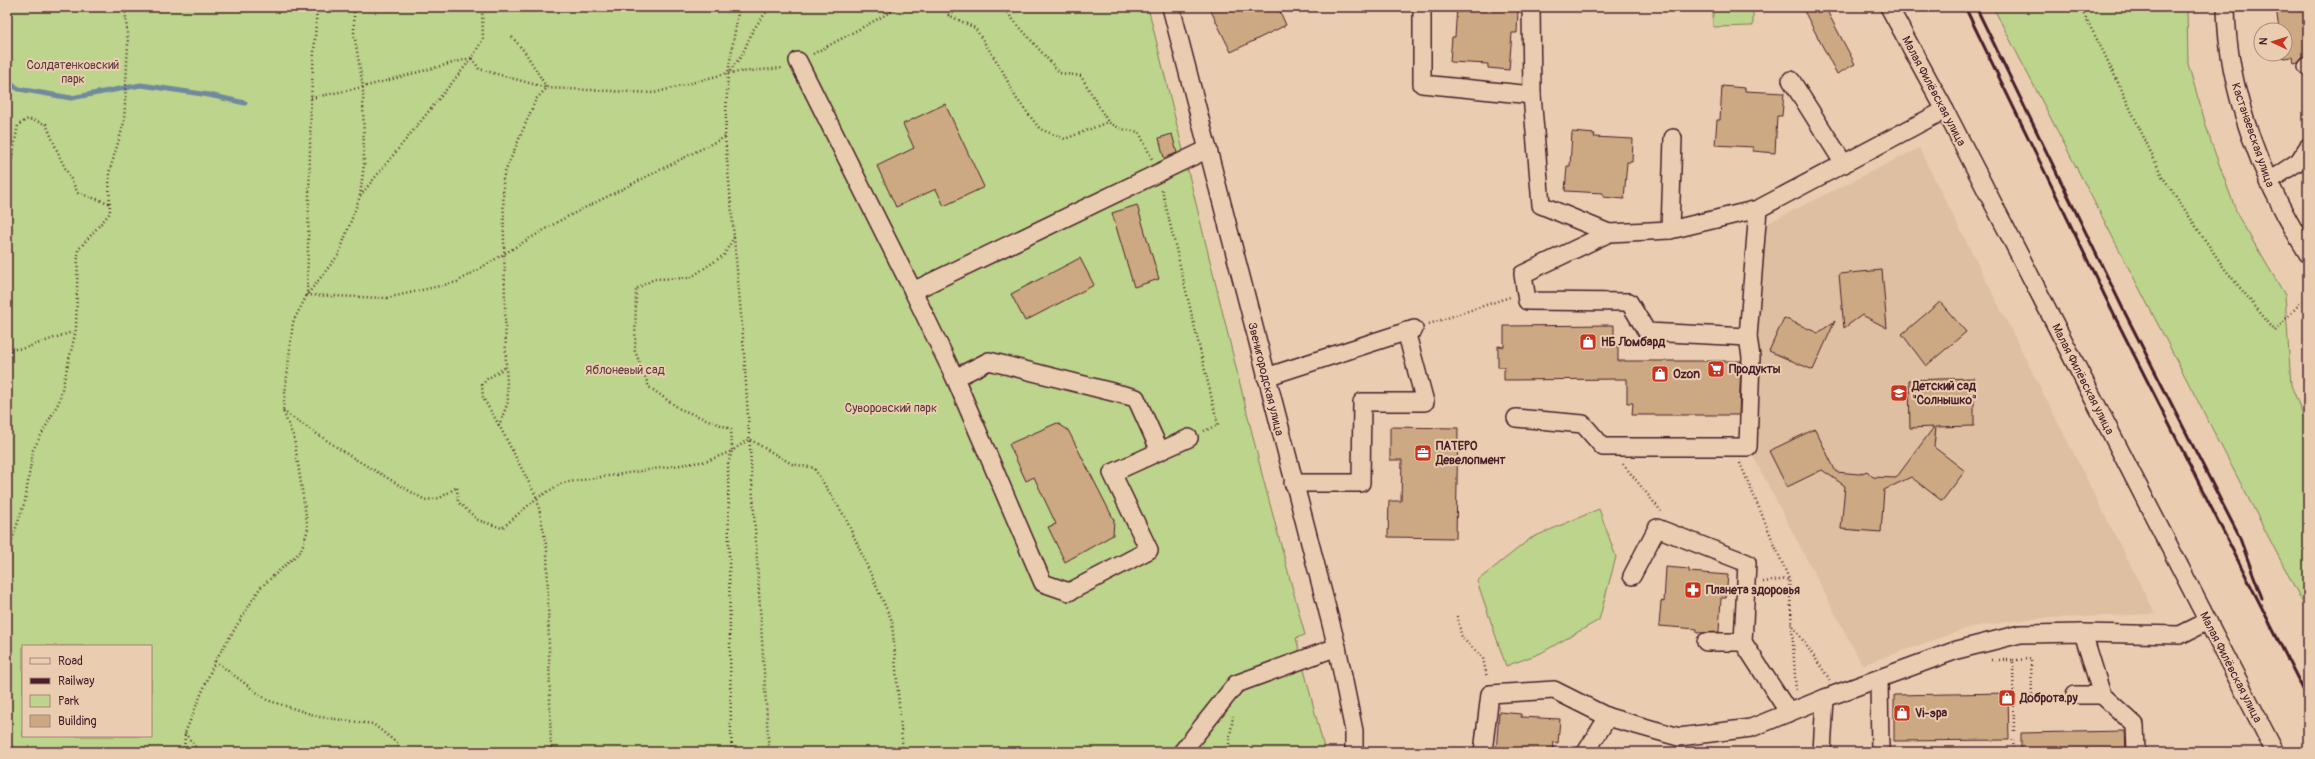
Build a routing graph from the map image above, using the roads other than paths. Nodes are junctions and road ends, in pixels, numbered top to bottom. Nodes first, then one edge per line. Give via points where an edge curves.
1 (1171, 7) edge
2 (1422, 7) edge
3 (1531, 7) edge
4 (1889, 7) edge
5 (2226, 7) edge
6 (798, 61) road end
7 (1791, 80) dead end
8 (1532, 95) junction
9 (1945, 110) junction
10 (1673, 138) dead end
11 (2308, 148) edge
12 (1208, 149) junction
13 (1844, 164) junction
14 (2268, 182) junction
15 (1758, 210) junction
16 (1670, 230) junction
17 (1609, 233) junction
18 (2308, 254) edge
19 (913, 291) junction
20 (1748, 337) junction
21 (1266, 377) junction
22 (955, 378) junction
23 (1516, 418) dead end
24 (1189, 438) road end
25 (1160, 451) junction
26 (1293, 483) junction
27 (1632, 576) dead end
28 (2208, 621) junction
29 (2083, 633) junction
30 (1706, 642) dead end
31 (1743, 642) junction
32 (1337, 647) junction
33 (1879, 679) junction
34 (2075, 695) road end
35 (2102, 695) junction
36 (1832, 696) junction
37 (1793, 711) junction
38 (1608, 717) junction
39 (1677, 744) edge
40 (1182, 752) edge
41 (1354, 752) edge
42 (1483, 752) edge
43 (1586, 752) edge
44 (1822, 752) edge
45 (1880, 752) edge
46 (2136, 752) edge
47 (2275, 752) edge

1 - 12 street, Звенигородская улица
2 - 8 street via 1422,84
3 - 8 street
4 - 9 street, Малая Филёвская улица
5 - 14 street, Кастанаевская улица via 2226,35 2232,70 2241,105
6 - 19 street
7 - 13 street
8 - 17 street via 1541,205
9 - 13 street
9 - 28 street, Малая Филёвская улица
10 - 16 street
11 - 14 street via 2299,161
12 - 19 street
12 - 21 street, Звенигородская улица
13 - 15 street
14 - 18 street, Кастанаевская улица
15 - 16 street
15 - 20 street
16 - 17 street
17 - 20 street via 1523,274 1527,301 1629,302 1646,332
19 - 22 street
20 - 23 street via 1751,357 1748,447 1602,447 1583,424
21 - 26 street, Звенигородская улица
21 - 26 street via 1410,330 1425,402 1362,402 1361,483
22 - 25 street via 988,362 1136,398
22 - 25 street via 1043,583 1069,592 1149,550 1112,473
24 - 25 street
26 - 32 street, Звенигородская улица
27 - 31 street via 1658,528 1747,562
28 - 29 street via 2180,635
28 - 47 street, Малая Филёвская улица
29 - 33 street via 2020,634 1957,650
29 - 35 street
30 - 31 street
31 - 37 street
32 - 40 street via 1236,684
32 - 41 street, Звенигородская улица via 1354,731
33 - 36 street
33 - 45 street
34 - 35 street
35 - 46 street via 2135,724
36 - 37 street
36 - 44 street
37 - 39 street via 1751,728
38 - 39 street
38 - 42 street via 1554,690 1490,694
38 - 43 street

